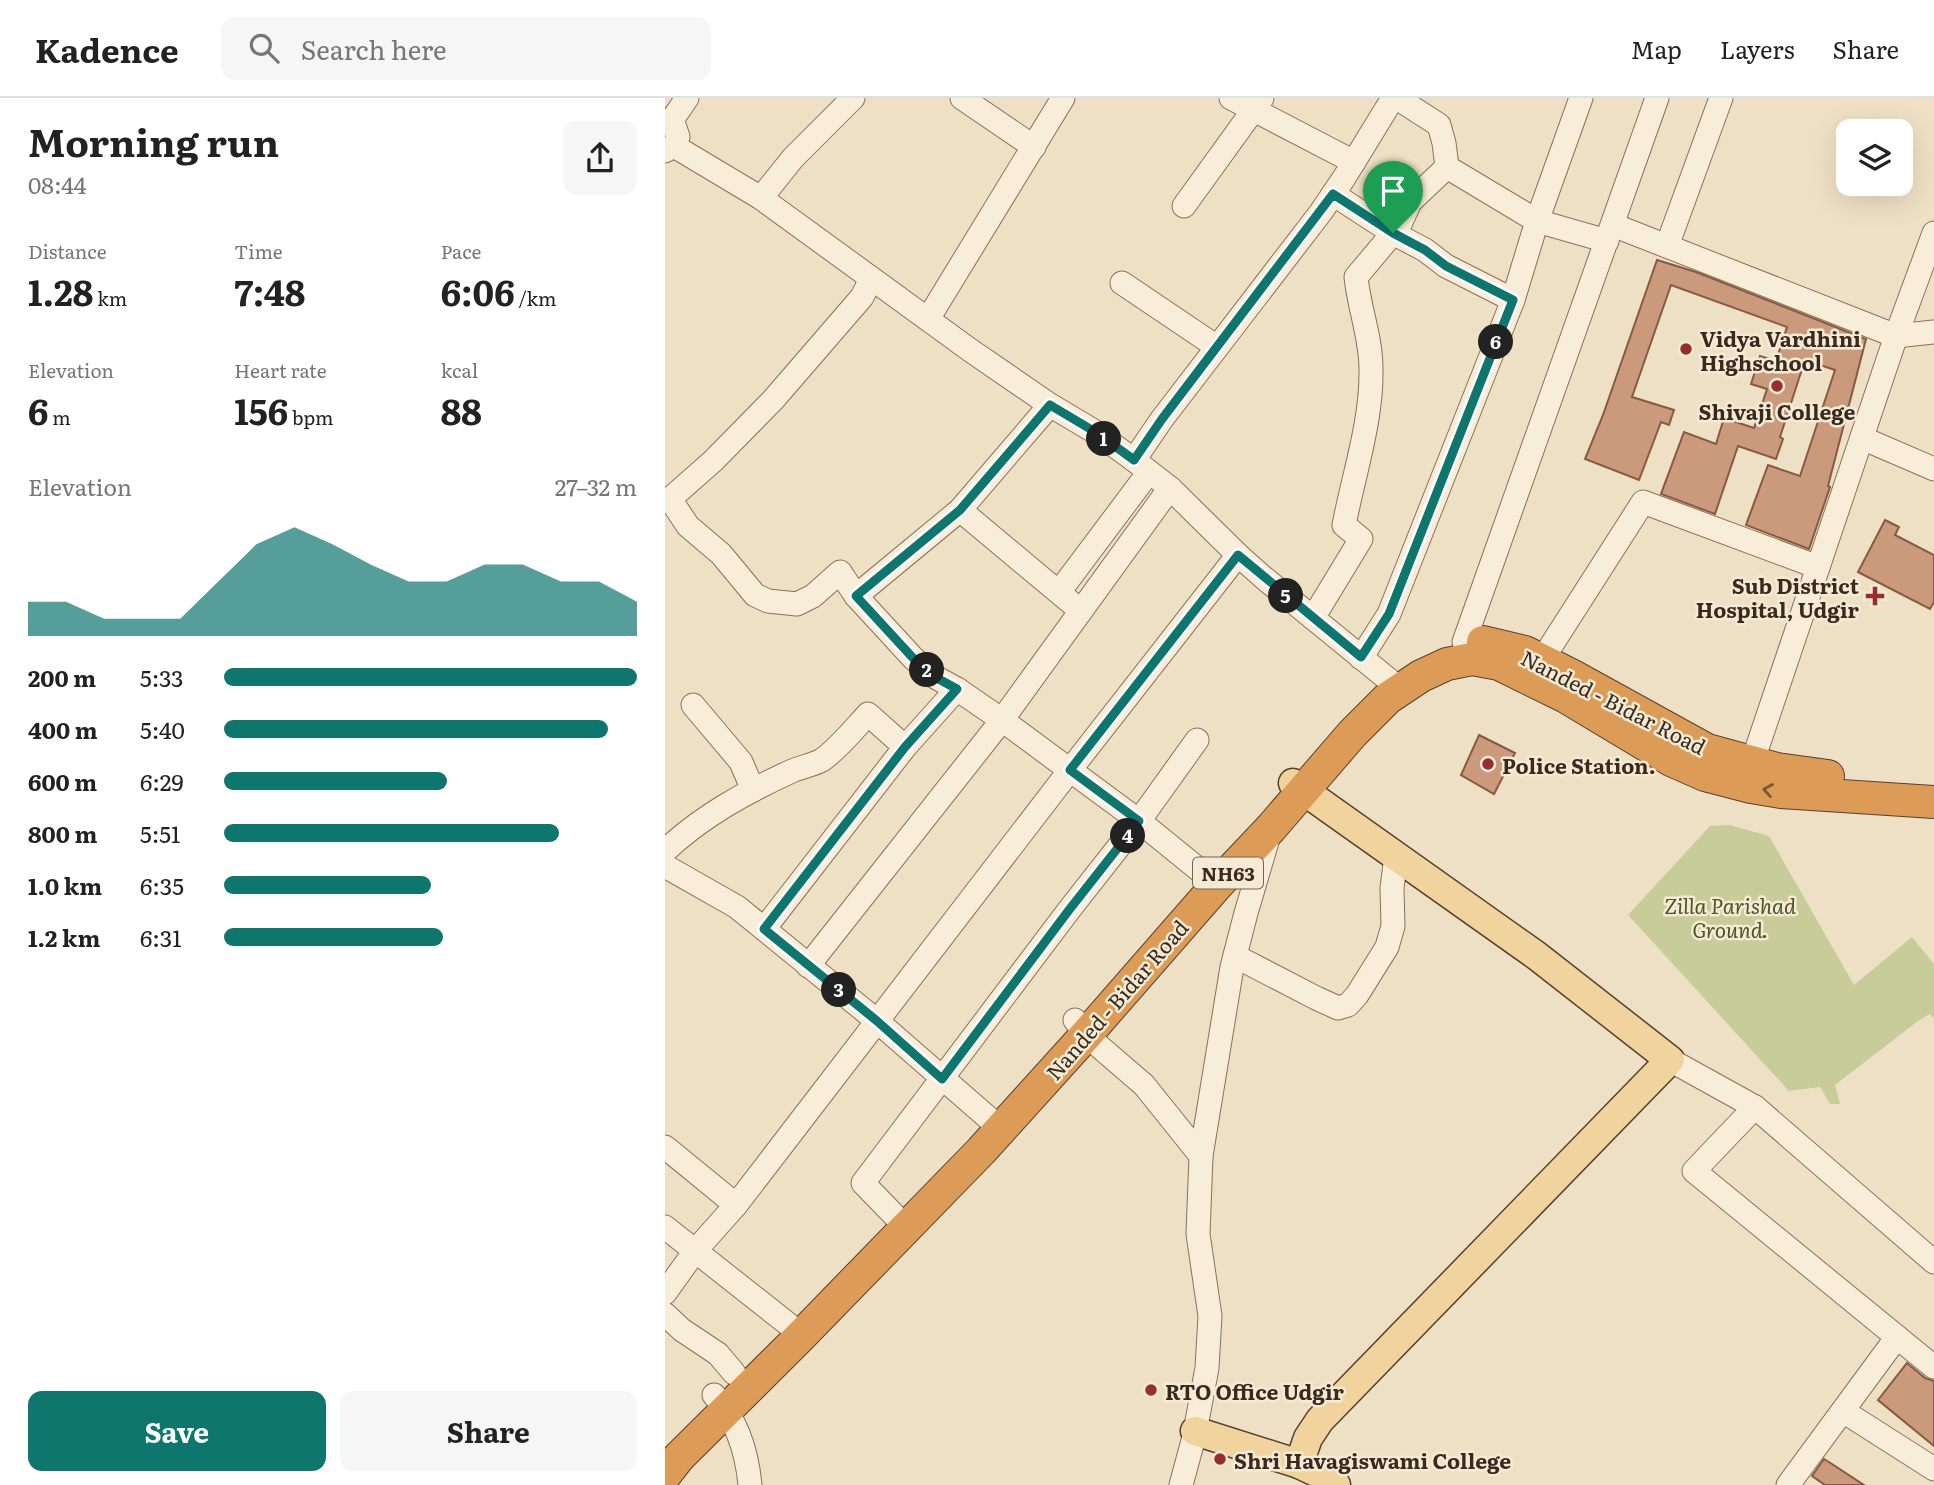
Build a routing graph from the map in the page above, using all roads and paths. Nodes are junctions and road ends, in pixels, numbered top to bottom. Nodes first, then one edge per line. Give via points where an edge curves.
1 (687, 98) edge
2 (853, 98) edge
3 (963, 98) edge
4 (1063, 98) edge
5 (1231, 98) edge
6 (1395, 98) edge
7 (1581, 98) edge
8 (1657, 98) edge
9 (1721, 98) edge
10 (1258, 104) edge
11 (668, 122) edge
12 (1034, 147) junction
13 (670, 148) edge
14 (1354, 162) junction
15 (1447, 167) junction
16 (1333, 194) junction
17 (761, 198) junction
18 (1184, 206) dead end
19 (1537, 221) junction
20 (1393, 233) junction
21 (1610, 233) junction
22 (1934, 233) edge
23 (1667, 246) junction
24 (871, 279) junction
25 (1122, 284) dead end
26 (1513, 300) junction
27 (928, 319) junction
28 (1934, 332) edge
29 (1896, 336) junction
30 (1217, 347) junction
31 (1050, 405) junction
32 (1862, 438) junction
33 (1141, 466) junction
34 (1934, 469) edge
35 (1170, 488) junction
36 (668, 501) edge
37 (960, 510) junction
38 (1238, 555) junction
39 (1818, 567) junction
40 (1059, 592) junction
41 (856, 596) junction
42 (1081, 611) junction
43 (1313, 618) junction
44 (1464, 642) junction
45 (1361, 657) junction
46 (1542, 660) junction
47 (1389, 680) junction
48 (957, 689) junction
49 (693, 705) dead end
50 (1002, 720) junction
51 (1197, 740) dead end
52 (905, 747) junction
53 (1752, 762) junction
54 (1070, 770) junction
55 (1298, 787) junction
56 (1934, 789) edge
57 (753, 790) junction
58 (1934, 802) edge
59 (1139, 821) junction
60 (1271, 828) junction
61 (665, 851) edge
62 (1396, 856) junction
63 (665, 866) edge
64 (1208, 877) junction
65 (764, 929) junction
66 (1235, 956) junction
67 (808, 966) junction
68 (877, 1021) junction
69 (1081, 1028) junction
70 (1670, 1060) junction
71 (942, 1079) junction
72 (1755, 1107) junction
73 (995, 1123) junction
74 (665, 1147) edge
75 (1201, 1156) junction
76 (736, 1205) junction
77 (895, 1216) junction
78 (665, 1227) edge
79 (695, 1251) junction
80 (1934, 1262) edge
81 (665, 1293) edge
82 (665, 1314) edge
83 (788, 1324) junction
84 (1897, 1337) junction
85 (1934, 1367) edge
86 (725, 1393) junction
87 (1843, 1411) junction
88 (1195, 1431) junction
89 (665, 1443) edge
90 (1299, 1464) junction
91 (1934, 1469) edge
92 (665, 1475) edge
93 (1794, 1483) edge
94 (750, 1485) edge
95 (1181, 1485) edge
96 (1336, 1485) edge

1 - 11 street
2 - 17 street via 793,158
3 - 12 street
4 - 12 street
5 - 10 street
6 - 14 street
6 - 15 street via 1439,125
7 - 19 street
8 - 21 street
9 - 23 street
10 - 14 street
10 - 18 street
11 - 13 street via 678,133
12 - 27 street
13 - 17 street
14 - 16 street
15 - 19 street
15 - 20 street via 1410,202
16 - 20 street
16 - 30 street
17 - 24 street
19 - 21 street
19 - 26 street
20 - 26 street
20 - 43 street via 1356,277 1369,335 1369,412 1344,525 1361,539
21 - 23 street
21 - 44 street
22 - 29 street
23 - 29 street
24 - 27 street
24 - 36 street via 862,297 773,400
25 - 30 street
26 - 45 street via 1389,614
27 - 31 street
28 - 29 street
29 - 32 street
30 - 33 street via 1162,419
31 - 33 street
31 - 37 street
32 - 34 street
32 - 39 street
33 - 35 street
33 - 40 street
35 - 38 street
35 - 42 street
36 - 41 street via 755,595 797,604 839,572
37 - 40 street
37 - 41 street
38 - 43 street
38 - 54 street
39 - 46 street via 1643,502
39 - 53 street
40 - 42 street
41 - 48 street via 913,658
42 - 50 street
43 - 45 street
44 - 46 highway, Nanded - Bidar Road / NH63 via 1488,642
44 - 47 highway, Nanded - Bidar Road / NH63 via 1434,650
45 - 47 street
46 - 53 highway, Nanded - Bidar Road / NH63 via 1707,750
47 - 55 highway, Nanded - Bidar Road / NH63 via 1343,726
48 - 50 street
48 - 52 street
49 - 57 street via 741,762
50 - 54 street
50 - 67 street
51 - 59 street
52 - 57 street via 867,714 821,760
52 - 65 street
53 - 56 highway, Nanded - Bidar Road / NH63
54 - 59 street
54 - 68 street
58 -> 55 highway, Nanded - Bidar Road / NH63 via 1781,792 1705,775 1671,760 1539,682 1499,664 1472,659 1438,668 1388,698
55 - 60 highway, Nanded - Bidar Road / NH63
55 - 62 main road
55 - 64 highway, Nanded - Bidar Road / NH63
57 - 61 street via 730,801
59 - 64 street
59 - 71 street
60 - 66 street
60 - 69 highway, Nanded - Bidar Road / NH63
62 - 66 street via 1393,926 1387,947 1348,1005 1338,1007 1316,998
62 - 70 main road via 1537,956
63 - 65 street via 737,907
64 - 69 highway, Nanded - Bidar Road / NH63
65 - 67 street
66 - 75 street
67 - 68 street
68 - 71 street
68 - 76 street
69 - 73 highway, Nanded - Bidar Road / NH63
69 - 75 street via 1144,1085
70 - 72 street
70 - 90 main road via 1320,1420
71 - 73 street
71 - 77 street via 863,1183
72 - 80 street
72 - 84 street via 1694,1171
73 - 77 highway, Nanded - Bidar Road / NH63
73 - 86 highway, Nanded - Bidar Road / NH63
74 - 76 street
75 - 88 street via 1198,1234 1210,1316 1207,1368
76 - 79 street
77 - 83 highway, Nanded - Bidar Road / NH63
78 - 79 street
79 - 81 street
79 - 83 street
82 - 86 street via 718,1354
83 - 86 highway, Nanded - Bidar Road / NH63
84 - 85 street
84 - 87 street
86 - 89 highway, Nanded - Bidar Road / NH63
86 - 92 highway, Nanded - Bidar Road / NH63
86 - 94 street
87 - 91 street
87 - 93 street
88 - 90 main road
88 - 95 street
90 - 96 main road

